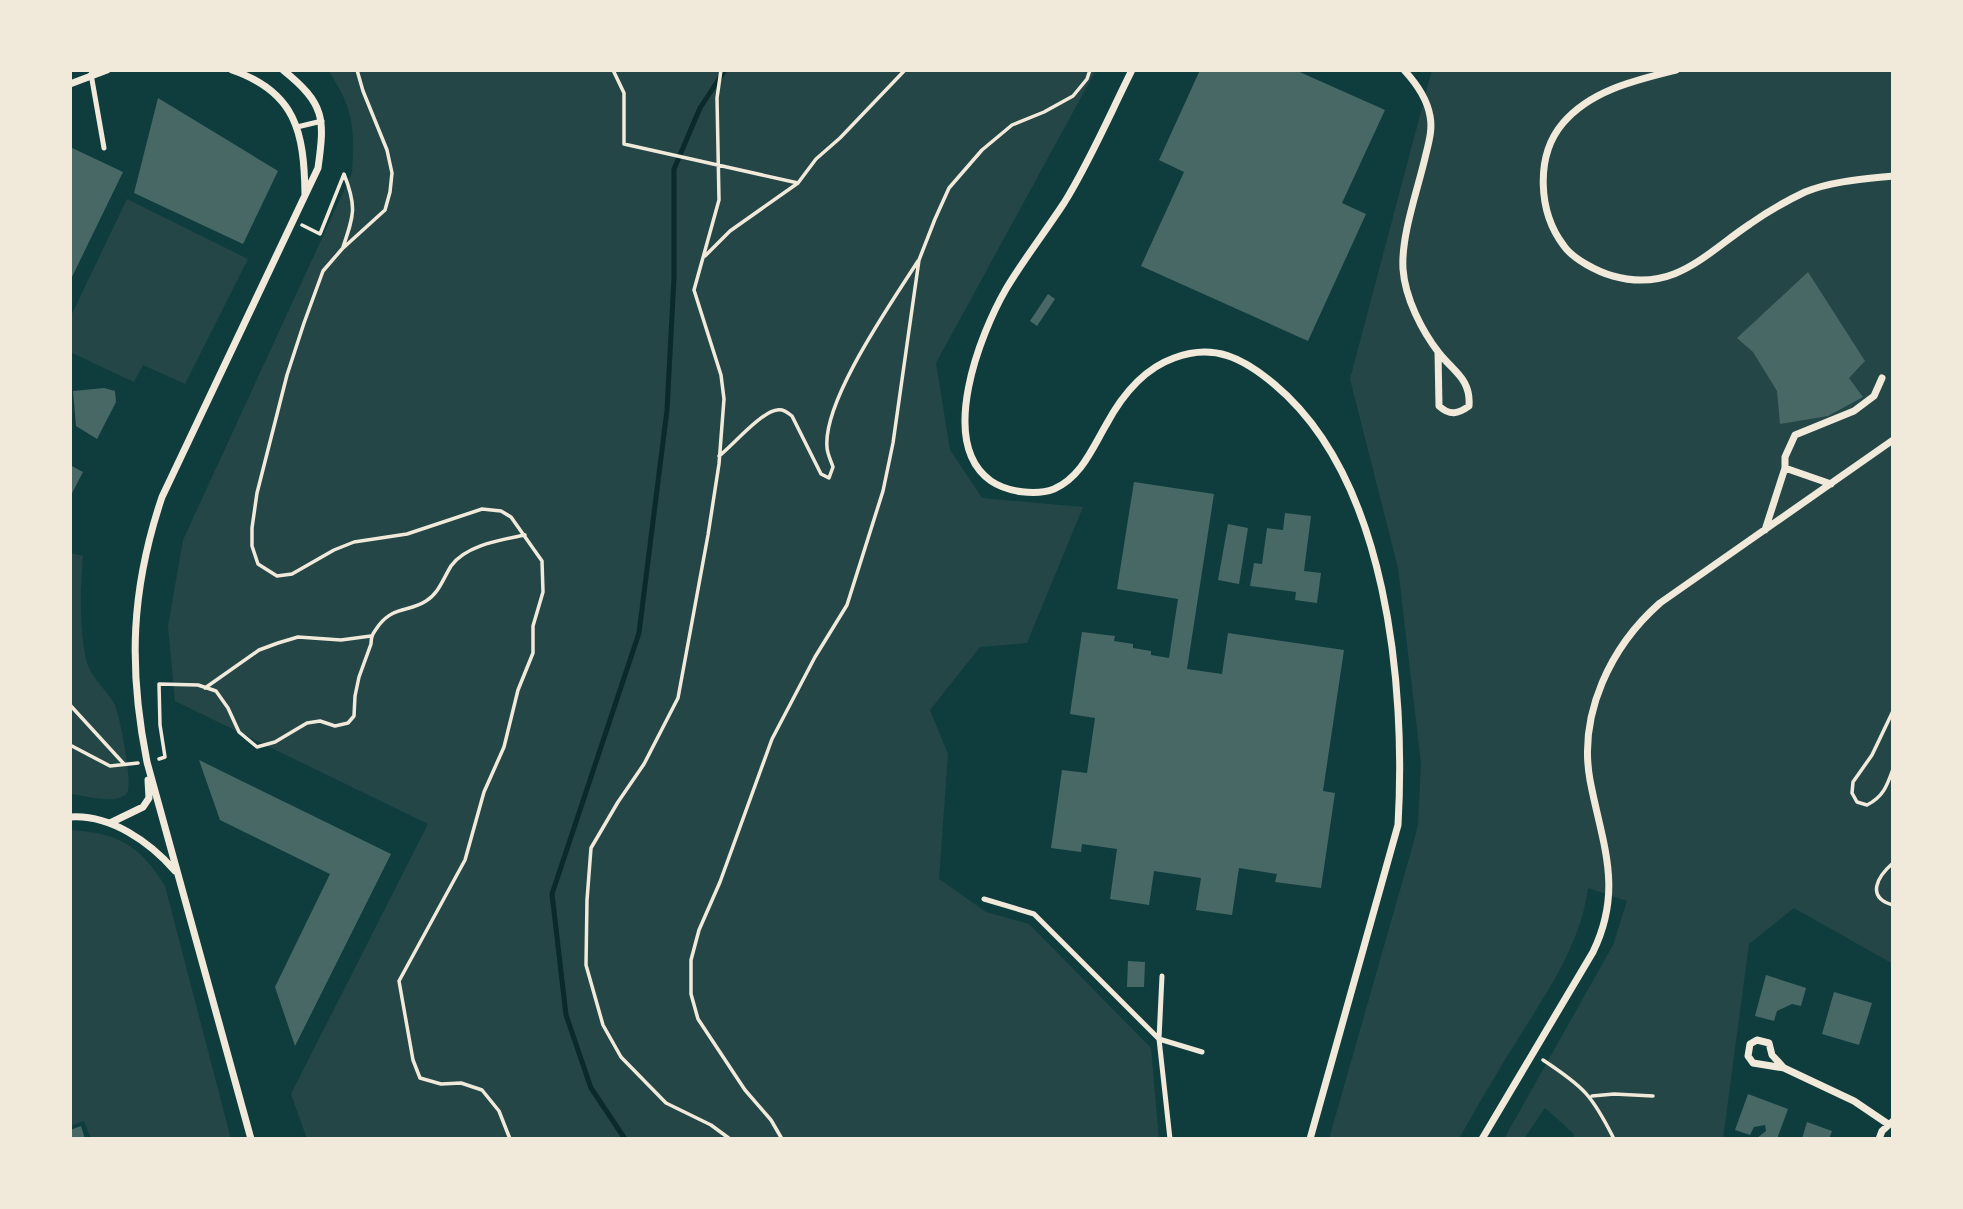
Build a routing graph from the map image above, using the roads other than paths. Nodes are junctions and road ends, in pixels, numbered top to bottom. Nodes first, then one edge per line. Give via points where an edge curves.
1 (107, 70) edge
2 (232, 70) edge
3 (283, 70) edge
4 (1132, 70) edge
5 (1404, 70) edge
6 (1676, 70) edge
7 (91, 74) junction
8 (70, 84) edge
9 (322, 121) junction
10 (297, 127) junction
11 (104, 148) dead end
12 (1893, 176) edge
13 (305, 198) junction
14 (1438, 352) junction
15 (1882, 378) dead end
16 (1893, 440) edge
17 (1785, 468) junction
18 (1831, 484) junction
19 (1765, 531) junction
20 (147, 762) junction
21 (70, 817) edge
22 (110, 823) junction
23 (178, 874) junction
24 (984, 899) dead end
25 (1162, 976) dead end
26 (1159, 1039) junction
27 (1202, 1052) dead end
28 (1772, 1055) junction
29 (1765, 1064) junction
30 (1784, 1068) junction
31 (1890, 1122) edge
32 (251, 1139) edge
33 (1170, 1139) edge
34 (1310, 1139) edge
35 (1482, 1139) edge
36 (1879, 1139) edge

1 - 7 street
2 - 10 street via 264,84 285,102
3 - 9 street via 313,98
4 - 34 street via 1064,202 999,305 971,375 966,434 981,473 995,484 1034,492 1053,489 1076,474 1123,398 1141,378 1171,359 1196,352 1226,353 1253,366 1284,392 1320,432 1347,483 1365,530 1392,649 1399,814
5 - 14 street via 1427,102 1431,119 1403,268 1406,290
6 - 12 street via 1596,97 1564,122 1550,141 1543,171 1550,220 1564,247 1586,264 1612,276 1644,281 1676,274 1807,191
7 - 8 street
7 - 11 lane
9 - 10 lane
9 - 13 street via 318,169
10 - 13 street
13 - 20 street via 176,465 148,538 134,636 134,682
14 - 14 street via 1439,406 1452,414 1460,412 1469,406 1468,386
15 - 17 street via 1874,396 1854,411 1795,435
16 - 18 street
17 - 18 street
17 - 19 street
18 - 19 street
19 - 35 street via 1652,610 1628,637 1601,683 1588,738 1588,760 1608,861 1606,920 1593,952
20 - 22 street via 149,798 143,807
20 - 23 street
21 - 22 street
22 - 23 street via 145,841
23 - 32 street
24 - 26 lane via 1034,914
25 - 26 lane
26 - 27 lane
26 - 33 lane
28 - 29 street
28 - 29 street via 1766,1041 1750,1044 1750,1060
28 - 30 street
29 - 30 street
30 - 31 street
31 - 36 street

